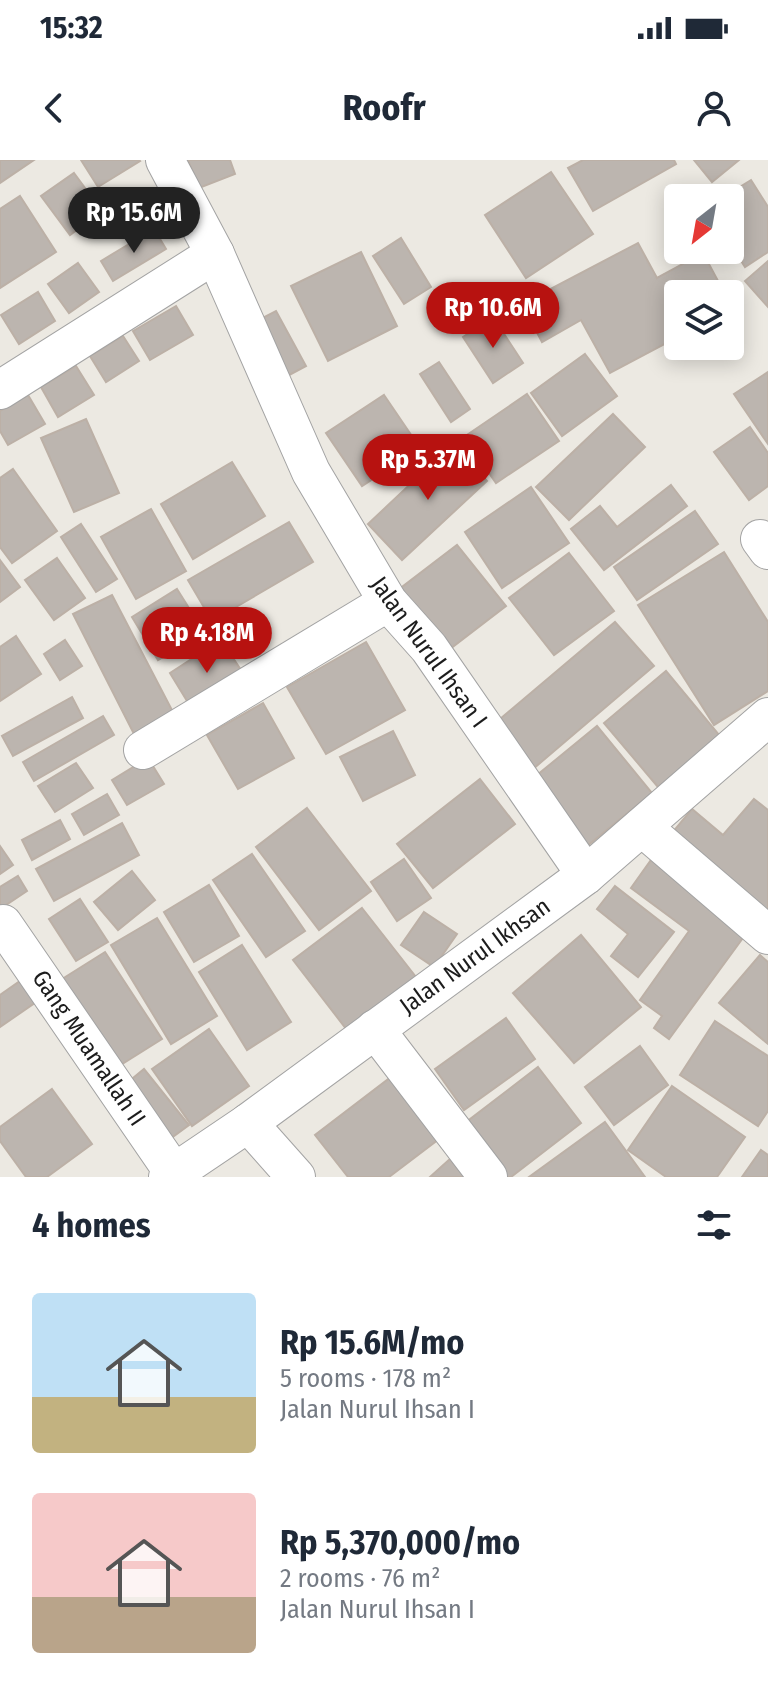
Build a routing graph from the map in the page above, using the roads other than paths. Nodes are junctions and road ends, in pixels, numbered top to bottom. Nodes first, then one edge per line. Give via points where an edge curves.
1 (165, 160) edge
2 (215, 254) junction
3 (0, 390) edge
4 (388, 602) junction
5 (768, 717) edge
6 (143, 750) dead end
7 (642, 827) junction
8 (586, 875) junction
9 (3, 924) dead end
10 (768, 935) edge
11 (375, 1029) junction
12 (248, 1123) junction
13 (171, 1175) edge
14 (296, 1177) edge
15 (488, 1177) edge

1 - 2 street, Jalan Nurul Ihsan I
2 - 3 street
2 - 4 street, Jalan Nurul Ihsan I via 311,472
4 - 6 street
4 - 8 street, Jalan Nurul Ihsan I via 429,648
5 - 7 street, Jalan Nurul Ikhsan
7 - 8 street, Jalan Nurul Ikhsan
7 - 10 street
8 - 11 street, Jalan Nurul Ikhsan
9 - 13 street, Gang Muamallah II
11 - 12 street, Jalan Nurul Ikhsan
11 - 15 street
12 - 13 street, Jalan Nurul Ikhsan
12 - 14 street

